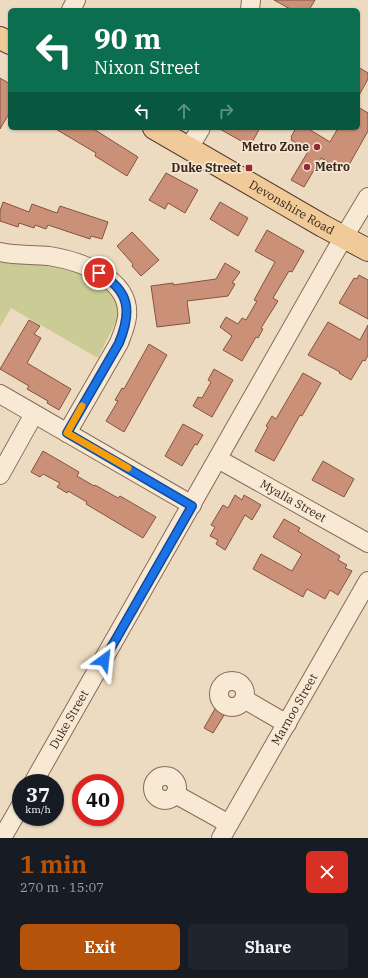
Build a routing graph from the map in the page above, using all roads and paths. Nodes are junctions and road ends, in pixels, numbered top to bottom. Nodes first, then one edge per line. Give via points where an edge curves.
1 (158, 130) edge
2 (199, 130) edge
3 (189, 148) junction
4 (368, 198) edge
5 (344, 237) junction
6 (368, 250) edge
7 (0, 252) edge
8 (0, 394) edge
9 (34, 414) junction
10 (67, 433) junction
11 (218, 459) junction
12 (0, 475) edge
13 (192, 506) junction
14 (368, 543) edge
15 (368, 581) edge
16 (244, 699) dead end
17 (286, 724) junction
18 (38, 774) edge
19 (175, 794) dead end
20 (12, 821) edge
21 (225, 831) edge
22 (2, 838) edge

1 - 3 main road, Devonshire Road
2 - 3 street
3 - 5 main road, Devonshire Road
4 - 5 street, Duke Street
5 - 6 main road, Devonshire Road
5 - 11 street, Duke Street
7 - 10 street via 49,256 85,266 110,279 120,288 125,301 128,315 119,343
8 - 9 street
9 - 10 street
9 - 12 street
10 - 13 street
11 - 13 street, Duke Street
11 - 14 street, Myalla Street
13 - 18 street, Duke Street
15 - 17 street, Marnoo Street
16 - 17 street
17 - 21 street, Marnoo Street
19 - 21 street
20 - 22 street

